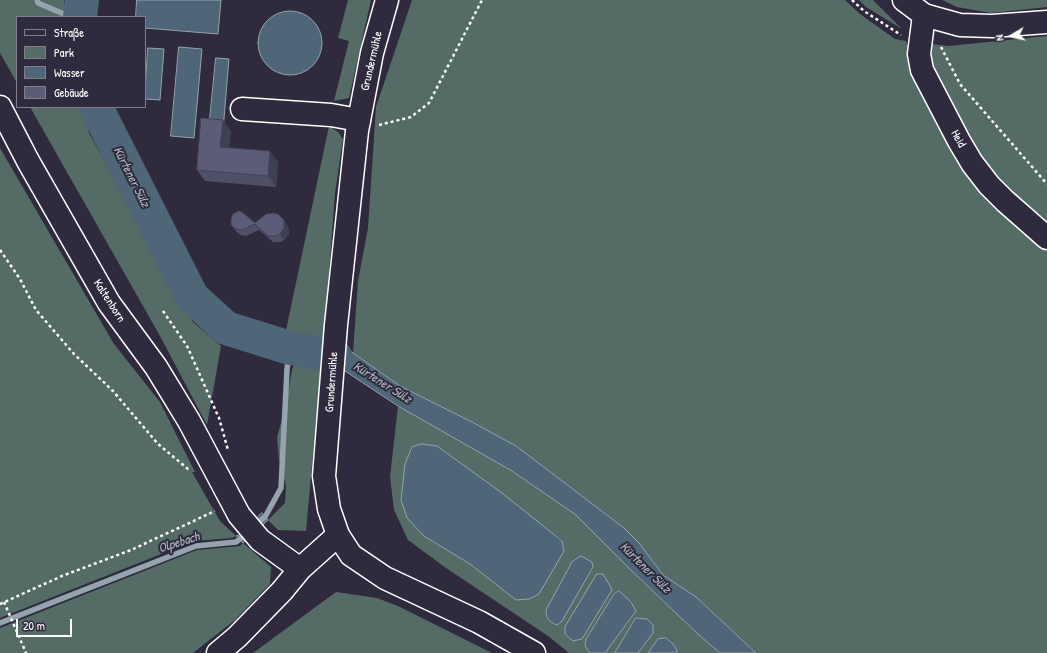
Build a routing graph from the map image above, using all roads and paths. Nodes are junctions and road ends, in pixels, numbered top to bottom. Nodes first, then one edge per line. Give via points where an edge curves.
1 (387, 0) edge
2 (482, 0) edge
3 (852, 0) edge
4 (904, 0) edge
5 (924, 15) junction
6 (1047, 22) edge
7 (930, 40) junction
8 (0, 107) edge
9 (242, 109) dead end
10 (358, 125) junction
11 (1047, 184) edge
12 (1047, 238) edge
13 (0, 250) edge
14 (163, 311) dead end
15 (230, 458) dead end
16 (230, 499) junction
17 (338, 535) junction
18 (300, 570) junction
19 (4, 602) junction
20 (0, 604) edge
21 (26, 653) edge
22 (218, 653) edge
23 (534, 653) edge

1 - 10 street, Grundermühle via 372,53
2 - 10 path via 429,103 411,118
3 - 7 path via 899,35
4 - 5 street
5 - 6 street via 960,25 992,26
5 - 7 street, Heid
7 - 11 path via 960,84
7 - 12 street, Heid via 919,54 922,70 959,141 989,185
8 - 16 street, Kaltenborn via 109,303 156,367 189,421
9 - 10 street via 331,115
10 - 17 street, Grundermühle via 336,325 324,476 329,509
13 - 16 path via 20,279 36,310 74,354 113,392 158,444
14 - 15 path via 186,346 219,418
16 - 18 street, Kaltenborn via 260,540
16 - 19 path via 131,550 62,576
17 - 18 street
17 - 23 street, Grundermühle via 351,555 385,578 479,622
18 - 22 street
19 - 20 path
19 - 21 path

